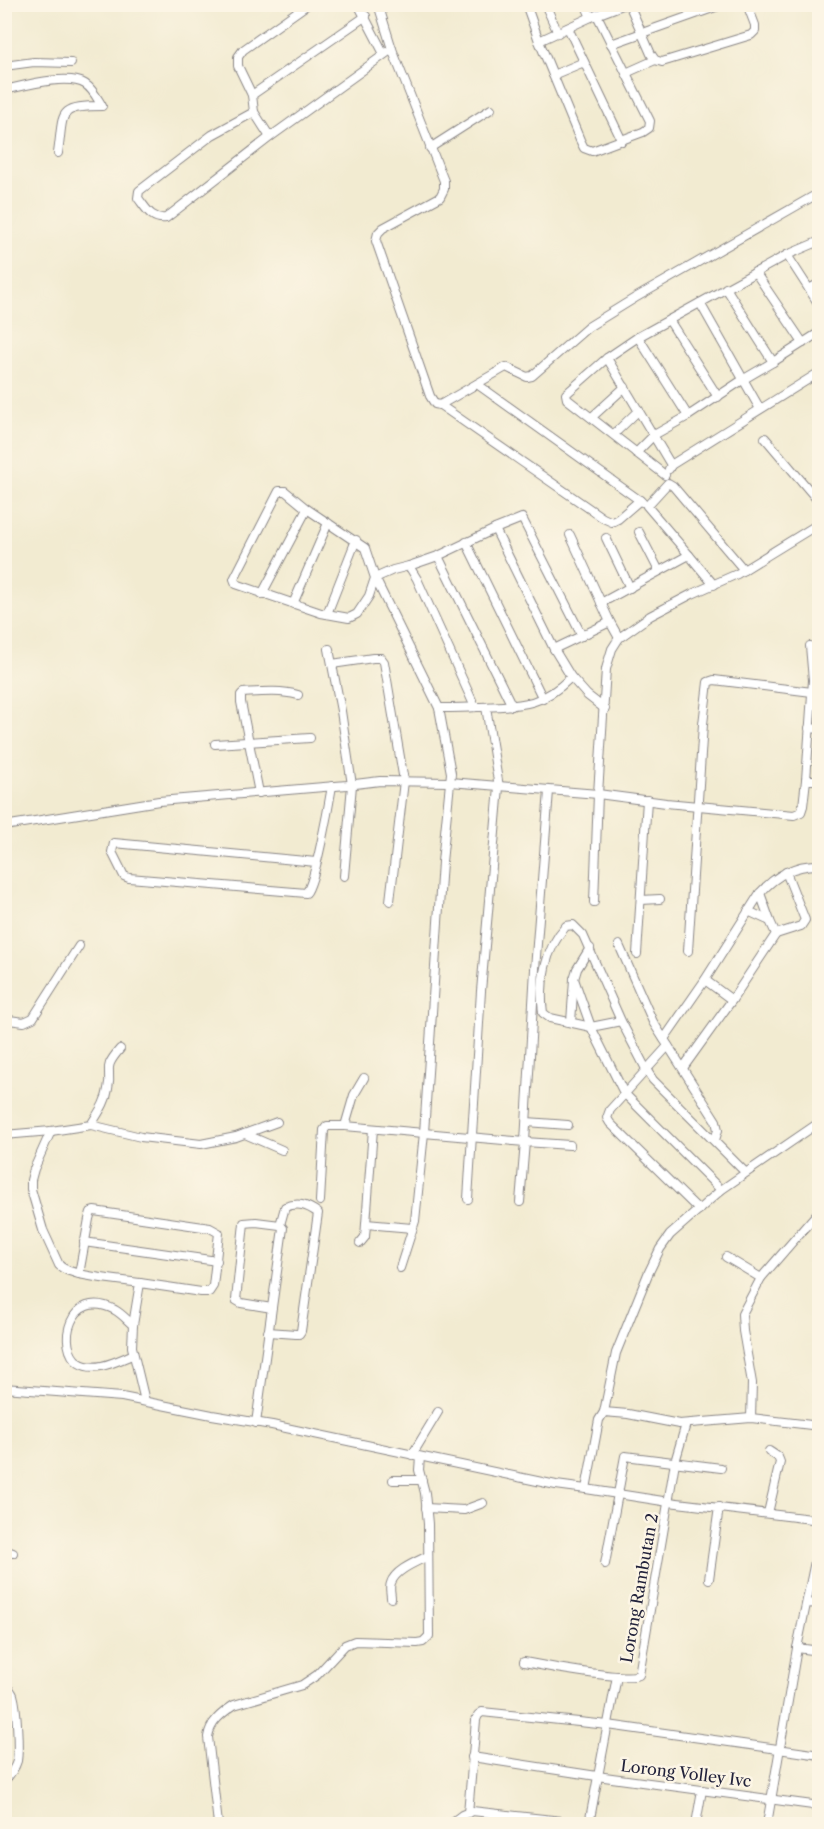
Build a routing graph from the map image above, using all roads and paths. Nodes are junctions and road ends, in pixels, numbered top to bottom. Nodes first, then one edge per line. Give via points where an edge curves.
1 (308, 4) edge
2 (358, 4) edge
3 (378, 4) edge
4 (526, 4) edge
5 (545, 4) edge
6 (585, 4) edge
7 (627, 4) edge
8 (724, 4) edge
9 (747, 4) edge
10 (366, 16) junction
11 (594, 16) junction
12 (568, 28) junction
13 (558, 33) junction
14 (641, 33) junction
15 (539, 41) junction
16 (611, 44) junction
17 (388, 52) junction
18 (655, 60) junction
19 (584, 62) junction
20 (71, 63) dead end
21 (4, 66) edge
22 (626, 73) junction
23 (553, 75) junction
24 (4, 90) edge
25 (252, 94) junction
26 (491, 109) dead end
27 (254, 112) junction
28 (270, 137) junction
29 (622, 141) junction
30 (430, 148) junction
31 (58, 153) dead end
32 (812, 197) dead end
33 (819, 241) edge
34 (787, 255) junction
35 (756, 272) junction
36 (819, 283) edge
37 (726, 288) junction
38 (809, 289) junction
39 (700, 303) junction
40 (819, 306) edge
41 (669, 320) junction
42 (819, 332) edge
43 (638, 337) junction
44 (802, 343) junction
45 (607, 358) junction
46 (773, 362) junction
47 (819, 372) edge
48 (744, 379) junction
49 (477, 384) junction
50 (625, 387) junction
51 (718, 396) junction
52 (440, 405) junction
53 (760, 409) junction
54 (639, 410) junction
55 (688, 416) junction
56 (592, 417) junction
57 (614, 434) junction
58 (654, 435) junction
59 (765, 438) dead end
60 (636, 453) junction
61 (671, 465) junction
62 (667, 479) junction
63 (819, 502) edge
64 (643, 503) junction
65 (307, 509) junction
66 (328, 523) junction
67 (819, 523) edge
68 (495, 529) junction
69 (639, 532) dead end
70 (570, 535) dead end
71 (606, 538) dead end
72 (357, 540) junction
73 (466, 542) junction
74 (689, 555) junction
75 (438, 556) junction
76 (409, 566) junction
77 (744, 570) junction
78 (659, 571) junction
79 (375, 578) junction
80 (714, 585) junction
81 (630, 588) junction
82 (262, 594) junction
83 (601, 603) junction
84 (293, 604) junction
85 (327, 614) junction
86 (610, 622) junction
87 (582, 636) junction
88 (620, 638) junction
89 (810, 646) dead end
90 (554, 649) junction
91 (329, 650) dead end
92 (332, 664) junction
93 (571, 677) junction
94 (816, 680) edge
95 (812, 692) junction
96 (298, 695) dead end
97 (543, 699) junction
98 (512, 706) junction
99 (476, 707) junction
100 (486, 707) junction
101 (439, 708) junction
102 (604, 709) junction
103 (809, 728) junction
104 (819, 729) edge
105 (310, 738) dead end
106 (250, 742) junction
107 (214, 744) dead end
108 (806, 780) junction
109 (819, 780) edge
110 (404, 781) junction
111 (450, 782) junction
112 (352, 785) junction
113 (332, 786) junction
114 (499, 787) junction
115 (549, 790) junction
116 (259, 793) junction
117 (598, 794) junction
118 (647, 800) junction
119 (698, 806) junction
120 (4, 826) edge
121 (316, 862) junction
122 (819, 865) edge
123 (786, 872) junction
124 (344, 876) dead end
125 (760, 892) junction
126 (660, 899) dead end
127 (641, 900) junction
128 (390, 901) dead end
129 (594, 903) dead end
130 (748, 911) junction
131 (770, 921) junction
132 (776, 934) junction
133 (619, 945) dead end
134 (79, 946) dead end
135 (590, 948) junction
136 (688, 951) dead end
137 (637, 954) dead end
138 (574, 979) junction
139 (705, 980) junction
140 (732, 1000) junction
141 (621, 1021) junction
142 (571, 1022) junction
143 (653, 1022) junction
144 (674, 1024) junction
145 (4, 1025) edge
146 (591, 1027) junction
147 (666, 1042) junction
148 (120, 1049) dead end
149 (683, 1068) junction
150 (647, 1071) junction
151 (364, 1078) dead end
152 (624, 1093) junction
153 (277, 1122) dead end
154 (527, 1122) junction
155 (819, 1122) edge
156 (91, 1125) junction
157 (568, 1125) dead end
158 (345, 1126) junction
159 (373, 1129) junction
160 (51, 1131) junction
161 (424, 1133) junction
162 (245, 1134) junction
163 (5, 1135) edge
164 (472, 1137) junction
165 (715, 1140) junction
166 (525, 1142) junction
167 (570, 1145) dead end
168 (282, 1150) dead end
169 (745, 1172) junction
170 (721, 1190) junction
171 (468, 1199) dead end
172 (320, 1201) dead end
173 (520, 1202) dead end
174 (699, 1210) junction
175 (819, 1210) edge
176 (366, 1224) junction
177 (280, 1225) junction
178 (412, 1228) junction
179 (84, 1242) junction
180 (360, 1243) dead end
181 (726, 1257) dead end
182 (217, 1261) junction
183 (400, 1268) dead end
184 (79, 1274) junction
185 (761, 1278) junction
186 (140, 1283) junction
187 (272, 1308) junction
188 (133, 1325) junction
189 (268, 1332) junction
190 (132, 1355) junction
191 (4, 1388) edge
192 (145, 1401) junction
193 (438, 1412) dead end
194 (604, 1412) junction
195 (750, 1418) junction
196 (256, 1423) junction
197 (686, 1424) junction
198 (819, 1426) edge
199 (769, 1451) dead end
200 (416, 1456) junction
201 (675, 1462) junction
202 (721, 1468) dead end
203 (393, 1480) dead end
204 (422, 1480) junction
205 (586, 1489) junction
206 (617, 1495) junction
207 (669, 1502) junction
208 (483, 1503) dead end
209 (718, 1507) junction
210 (426, 1508) junction
211 (768, 1513) junction
212 (819, 1520) edge
213 (819, 1537) edge
214 (428, 1556) junction
215 (605, 1564) dead end
216 (709, 1579) dead end
217 (391, 1598) dead end
218 (807, 1603) junction
219 (819, 1605) edge
220 (797, 1648) junction
221 (819, 1652) edge
222 (524, 1662) dead end
223 (617, 1676) junction
224 (4, 1684) edge
225 (608, 1725) junction
226 (780, 1749) junction
227 (819, 1755) edge
228 (472, 1757) junction
229 (597, 1776) junction
230 (4, 1781) edge
231 (702, 1790) junction
232 (771, 1799) junction
233 (819, 1806) edge
234 (468, 1813) junction
235 (218, 1824) edge
236 (450, 1824) edge
237 (589, 1824) edge
238 (696, 1824) edge
239 (767, 1824) edge

1 - 25 street via 238,57 238,66
2 - 10 street
3 - 17 street
4 - 15 street
5 - 13 street
6 - 11 street
7 - 11 street
7 - 14 street
8 - 14 street
9 - 18 street via 755,25 751,35 662,62
10 - 17 street
10 - 25 street
11 - 12 street
11 - 16 street
12 - 13 street
12 - 19 street
13 - 15 street
14 - 16 street
14 - 18 street
15 - 23 street
16 - 22 street
17 - 28 street
17 - 30 street
18 - 22 street
19 - 23 street
19 - 29 street
20 - 21 street
22 - 29 street via 650,121 649,128
23 - 29 street via 584,148 592,151
24 - 31 street via 66,80 78,81 94,92 102,106 80,106 65,114
25 - 27 street
26 - 30 street
27 - 28 street
27 - 28 street via 194,148 139,191 138,198 153,216 166,218
30 - 52 street via 444,182 440,197 383,228 376,241 432,402
32 - 49 street via 588,327 532,376 506,367
33 - 34 street
34 - 35 street
34 - 38 street
35 - 37 street
35 - 44 street
36 - 38 street
37 - 39 street
37 - 46 street
38 - 40 street
39 - 41 street
39 - 48 street
41 - 43 street
41 - 51 street
42 - 44 street
43 - 45 street
43 - 55 street
44 - 46 street
45 - 50 street
45 - 56 street via 566,394 567,399
46 - 48 street
47 - 53 street
48 - 51 street
48 - 53 street
49 - 52 street
49 - 64 street
50 - 54 street
50 - 56 street
51 - 55 street
52 - 64 street via 603,518 612,522
53 - 61 street
54 - 57 street
54 - 58 street
55 - 58 street
56 - 57 street
57 - 60 street
58 - 60 street
58 - 61 street
59 - 63 street
60 - 62 street
61 - 62 street
62 - 64 street
62 - 77 street
64 - 74 street
65 - 66 street
65 - 82 street
65 - 82 street via 285,491 279,491 256,534 234,579 236,584
66 - 72 street
66 - 84 street
67 - 77 street
68 - 73 street
68 - 87 street via 523,519
68 - 90 street
69 - 78 street
70 - 83 street
71 - 81 street
72 - 79 street via 368,553
72 - 85 street
73 - 75 street
73 - 97 street
74 - 78 street
74 - 80 street
75 - 76 street
75 - 98 street
76 - 79 street
76 - 99 street
77 - 80 street
78 - 81 street
79 - 85 street via 369,596 355,616
79 - 101 street
80 - 88 street via 650,616
81 - 83 street
82 - 84 street
83 - 86 street
84 - 85 street
86 - 87 street
86 - 88 street
87 - 90 street
88 - 102 street via 607,663
89 - 94 street
90 - 93 street
91 - 92 street
92 - 110 street via 374,657 384,662
92 - 112 street
93 - 97 street
93 - 102 street
94 - 95 street
95 - 103 street
95 - 119 street via 708,682
96 - 106 street via 243,693 241,702
97 - 98 street
98 - 100 street
99 - 100 street
99 - 101 street
100 - 114 street
101 - 111 street
102 - 117 street
103 - 104 street
103 - 108 street
105 - 106 street
106 - 107 street
106 - 116 street
108 - 109 street
108 - 119 street via 803,806 796,814
110 - 111 street
110 - 112 street
110 - 128 street
111 - 114 street
111 - 161 street
112 - 113 street
112 - 124 street
113 - 116 street
113 - 121 street
114 - 115 street
114 - 164 street
115 - 117 street
115 - 154 street
116 - 120 street via 159,801
117 - 118 street
117 - 129 street
118 - 119 street
118 - 127 street
119 - 136 street
121 - 121 street via 114,843 112,848 124,876 129,878 304,893 309,891
122 - 123 street
123 - 125 street
123 - 132 street via 805,920 801,926
125 - 130 street
125 - 131 street
126 - 127 street
127 - 137 street
130 - 131 street
130 - 139 street
131 - 132 street
132 - 140 street
133 - 143 street
134 - 145 street via 33,1018 24,1022 9,1020
135 - 138 street
135 - 141 street
135 - 142 street via 577,928 566,926 543,971 543,1013
138 - 142 street
138 - 146 street
139 - 140 street
139 - 144 street
140 - 149 street
141 - 146 street
141 - 150 street
142 - 146 street
143 - 144 street
143 - 147 street
144 - 147 street
146 - 152 street
147 - 149 street
147 - 150 street
148 - 156 street via 109,1062 108,1092
149 - 165 street via 716,1121
150 - 152 street
150 - 165 street
151 - 158 street via 354,1095
152 - 170 street
152 - 174 street via 610,1110 608,1121
153 - 162 street
154 - 157 street
154 - 166 street
155 - 169 street
156 - 160 street
156 - 162 street via 141,1137 201,1144
158 - 159 street
158 - 172 street via 327,1126 324,1130
159 - 161 street
159 - 176 street
160 - 163 street
160 - 184 street via 31,1180 34,1201 59,1265
161 - 164 street
161 - 178 street
162 - 168 street
164 - 166 street
164 - 171 street
165 - 169 street
166 - 167 street
166 - 173 street
169 - 170 street
170 - 174 street
174 - 194 street via 660,1249 616,1353
175 - 185 street
176 - 178 street
176 - 180 street
177 - 187 street via 283,1232
177 - 187 street via 244,1223 236,1297 241,1303
177 - 189 street via 285,1207 294,1204 318,1213 301,1331
178 - 183 street
179 - 182 street
179 - 182 street via 90,1214 97,1211 218,1230
179 - 184 street
181 - 185 street
182 - 186 street via 209,1292
184 - 186 street
185 - 195 street via 742,1317 752,1383
186 - 188 street
187 - 189 street
188 - 190 street
188 - 190 street via 118,1311 105,1306 81,1308 74,1314 68,1344 79,1363 90,1366
189 - 196 street
190 - 192 street
191 - 192 street via 102,1394
192 - 196 street
193 - 200 street
194 - 197 street
194 - 205 street via 598,1420
195 - 197 street
195 - 198 street
196 - 200 street
197 - 201 street, Lorong Rambutan 2
199 - 211 street via 780,1462
200 - 204 street
200 - 205 street
201 - 202 street
201 - 206 street via 625,1456
201 - 207 street, Lorong Rambutan 2
203 - 204 street
204 - 210 street
205 - 206 street
206 - 207 street
206 - 215 street
207 - 209 street
207 - 223 street, Lorong Rambutan 2 via 639,1674
208 - 210 street via 464,1510
209 - 211 street
209 - 216 street
210 - 214 street
211 - 212 street
213 - 218 street
214 - 217 street via 393,1578
214 - 235 street via 426,1641 355,1641 345,1645 302,1685 234,1705 212,1724 208,1737
218 - 219 street
218 - 220 street
220 - 221 street
220 - 226 street
222 - 223 street, Lorong Rambutan 2
223 - 225 street
224 - 230 street via 14,1697 18,1738 17,1761
225 - 226 street
225 - 228 street via 482,1713 476,1720
225 - 229 street
226 - 227 street
226 - 232 street
228 - 229 street, Lorong Volley Ivc
228 - 234 street
229 - 231 street, Lorong Volley Ivc
229 - 237 street
231 - 232 street, Lorong Volley Ivc
231 - 238 street
232 - 233 street, Lorong Volley Ivc
232 - 239 street
234 - 236 street
234 - 237 street

